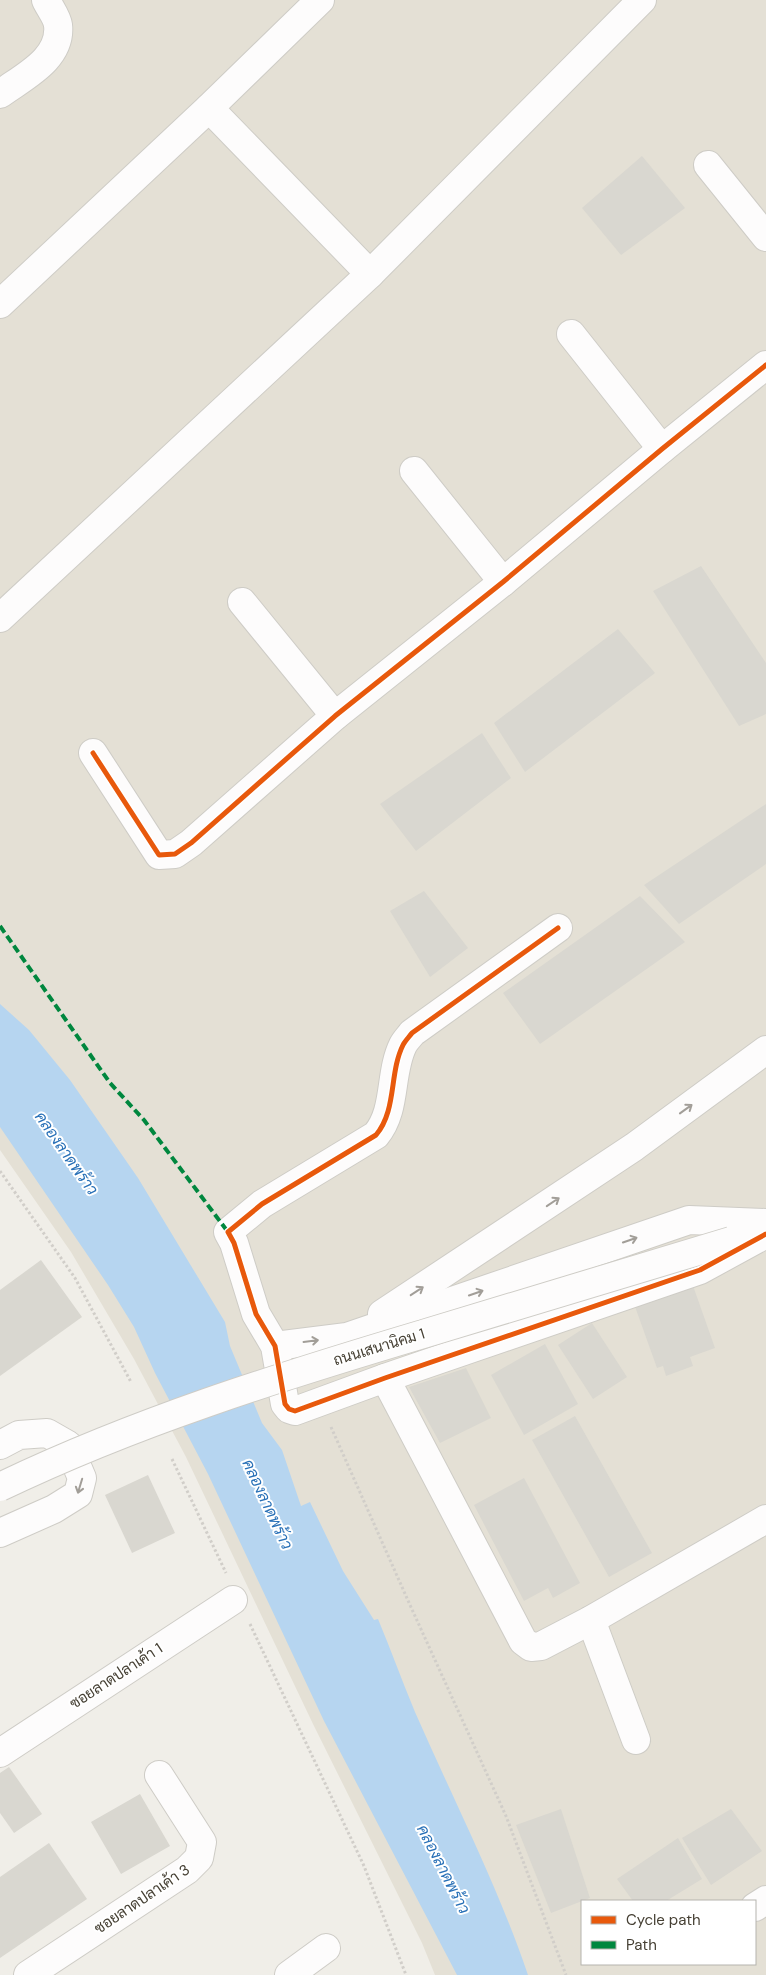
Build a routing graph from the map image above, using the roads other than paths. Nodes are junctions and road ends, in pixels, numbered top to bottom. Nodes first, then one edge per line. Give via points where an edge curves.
1 (46, 0) edge
2 (320, 0) edge
3 (642, 0) edge
4 (0, 94) edge
5 (209, 108) junction
6 (708, 165) dead end
7 (766, 237) edge
8 (370, 274) junction
9 (0, 304) edge
10 (571, 334) dead end
11 (766, 365) edge
12 (662, 449) junction
13 (414, 471) dead end
14 (503, 582) junction
15 (242, 602) dead end
16 (0, 618) edge
17 (335, 716) junction
18 (93, 753) dead end
19 (558, 928) dead end
20 (766, 1050) edge
21 (766, 1222) edge
22 (766, 1230) edge
23 (766, 1234) edge
24 (347, 1337) junction
25 (275, 1346) junction
26 (385, 1378) junction
27 (0, 1445) edge
28 (0, 1488) edge
29 (766, 1519) edge
30 (0, 1533) edge
31 (230, 1588) road end
32 (590, 1620) junction
33 (636, 1740) dead end
34 (0, 1753) edge
35 (159, 1775) dead end
36 (326, 1948) dead end
37 (28, 1975) edge
38 (288, 1975) edge

1 - 4 street via 58,24 57,44 45,61
2 - 5 street
3 - 8 street
5 - 8 street
5 - 9 street
6 - 7 street
8 - 16 street
10 - 12 street
11 - 12 street
12 - 14 street
13 - 14 street
14 - 17 street
15 - 17 street
17 - 18 street via 175,854 159,855
19 - 25 street via 412,1033 398,1058 384,1125 376,1135 262,1204 228,1232 256,1314
24 -> 20 street via 634,1147
24 -> 21 street via 688,1220
22 - 28 street, ถนนเสนานิคม 1, bridge via 291,1374 135,1430
23 - 26 street via 700,1270
25 -> 24 street
25 - 26 street via 284,1404 289,1410 295,1411
26 - 32 street via 522,1641 531,1647 541,1646
27 -> 30 street via 19,1435 47,1433 68,1445 82,1478 78,1494 54,1509
29 - 32 street
31 - 34 street, ซอยลาดปลาเค้า 1
32 - 33 street
35 - 37 street, ซอยลาดปลาเค้า 3 via 202,1842 199,1858 187,1870
36 - 38 street

